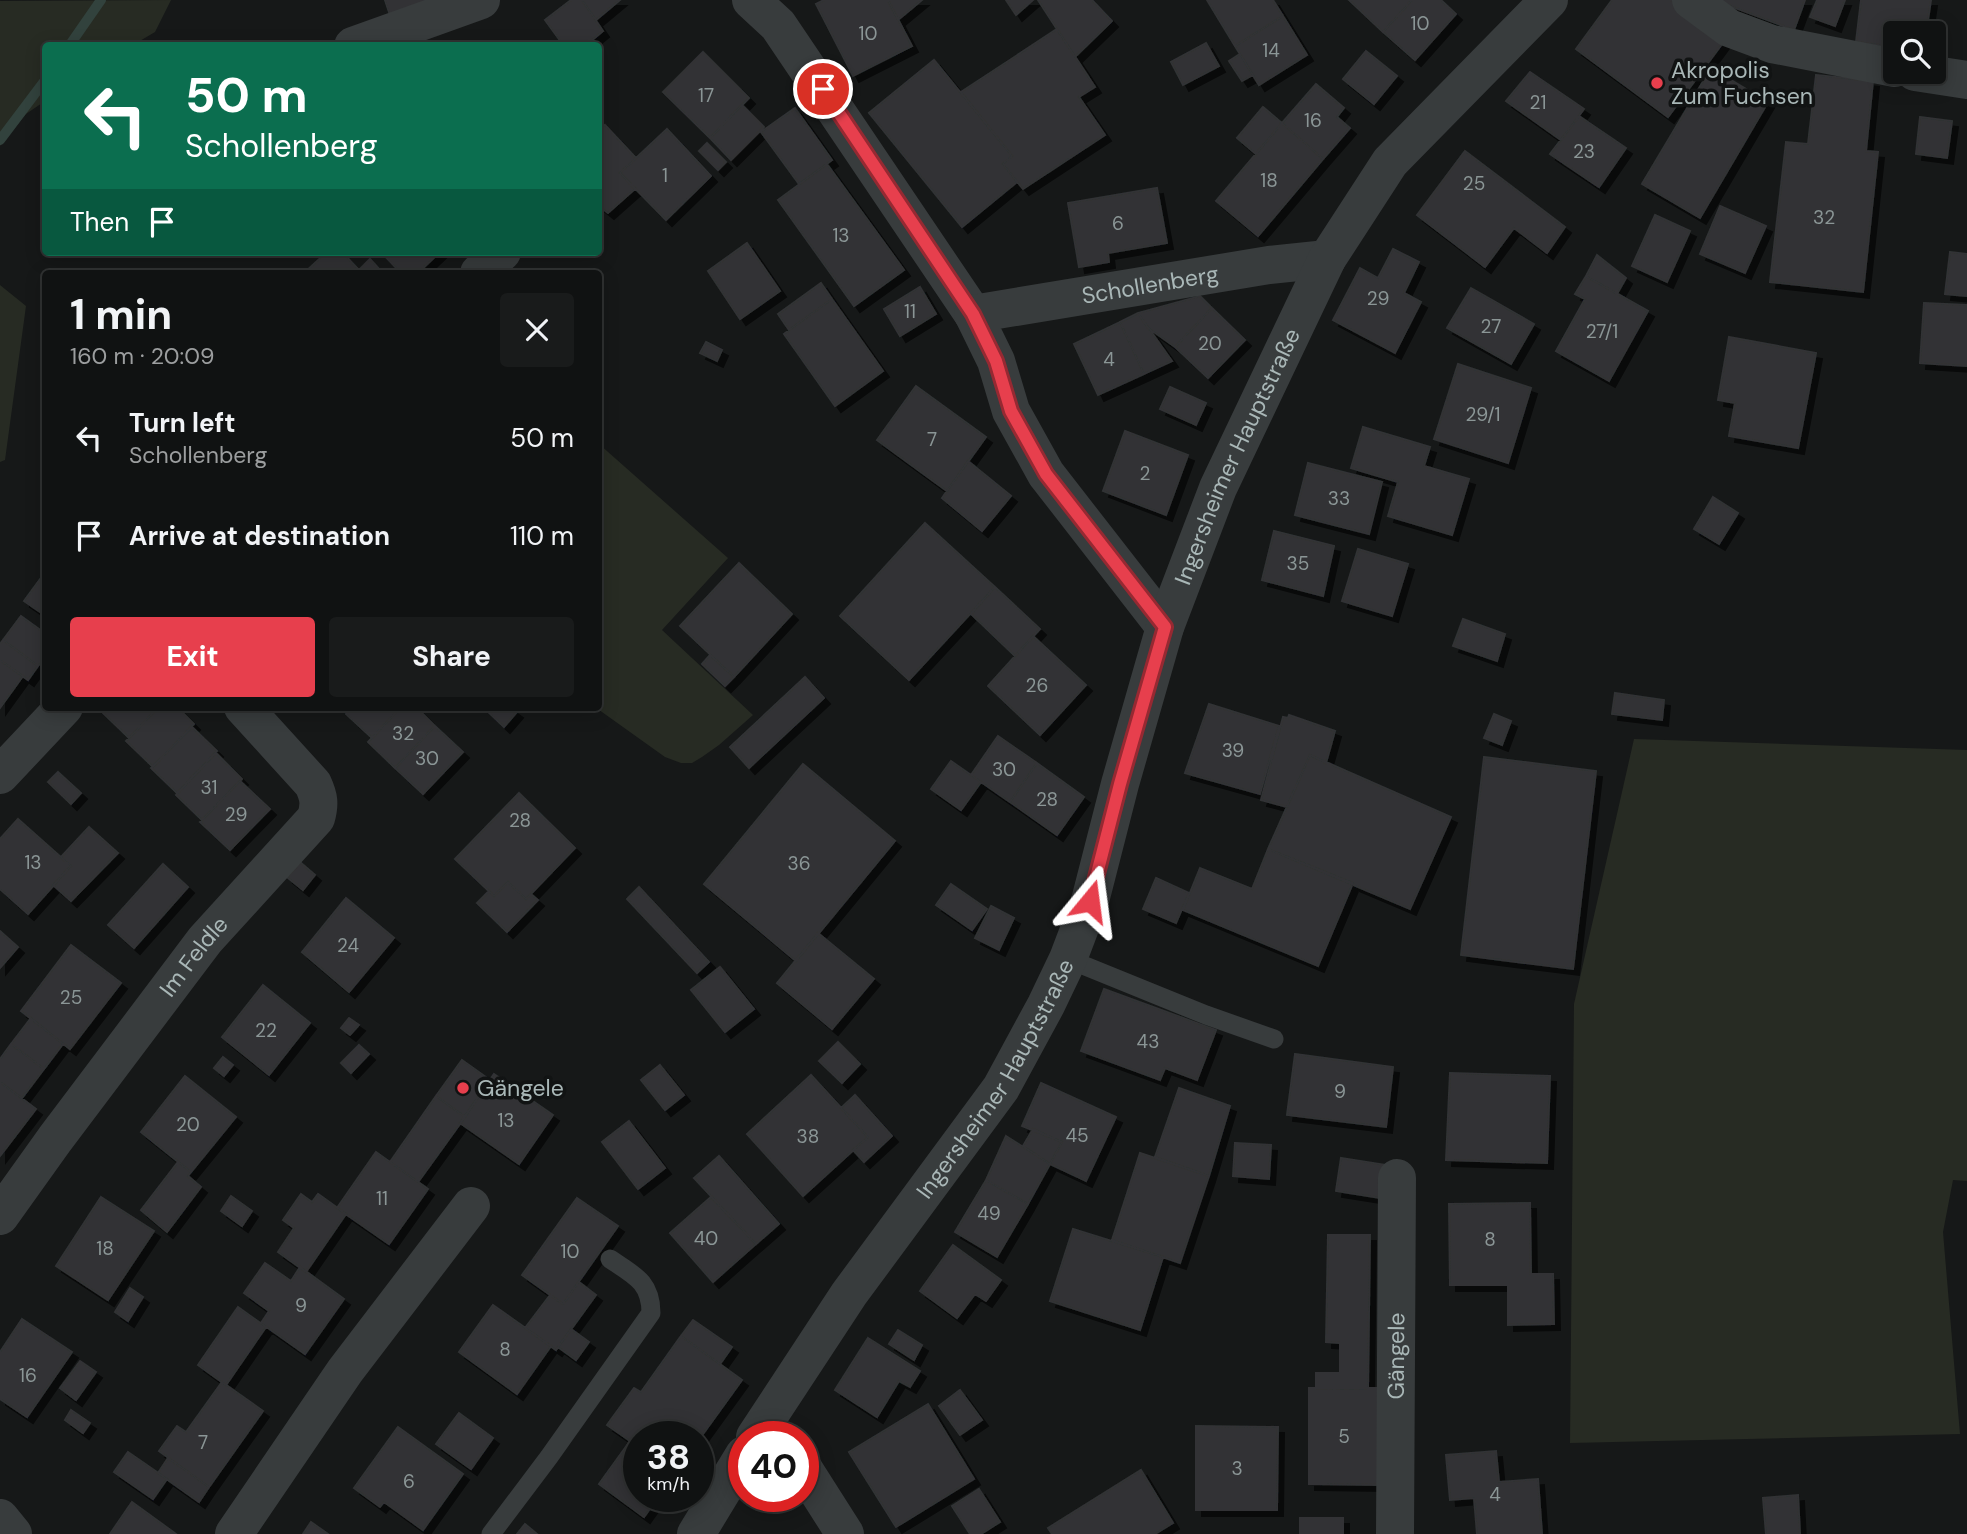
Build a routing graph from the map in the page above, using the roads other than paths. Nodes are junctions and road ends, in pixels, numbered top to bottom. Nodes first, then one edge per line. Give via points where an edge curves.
1 (481, 0) edge
2 (751, 0) edge
3 (1549, 0) edge
4 (1691, 0) edge
5 (364, 42) edge
6 (1883, 66) edge
7 (1946, 77) edge
8 (1967, 80) edge
9 (498, 256) edge
10 (1327, 259) junction
11 (482, 270) edge
12 (973, 314) junction
13 (1165, 627) junction
14 (60, 711) edge
15 (247, 711) edge
16 (0, 775) edge
17 (1068, 959) junction
18 (1274, 1039) dead end
19 (1397, 1178) dead end
20 (471, 1206) dead end
21 (0, 1216) edge
22 (610, 1259) dead end
23 (774, 1421) edge
24 (728, 1481) edge
25 (819, 1493) edge
26 (0, 1518) edge
27 (13, 1534) edge
28 (234, 1534) edge
29 (491, 1534) edge
30 (696, 1534) edge
31 (845, 1534) edge
32 (1395, 1534) edge

1 - 5 street
2 - 12 street via 778,25
3 - 10 street, Ingersheimer Hauptstraße via 1390,162
4 - 6 street via 1729,28 1772,44
7 - 8 street
9 - 11 street
10 - 12 street, Schollenberg
10 - 13 street, Ingersheimer Hauptstraße via 1218,488
12 - 13 street via 996,361 1011,411 1046,474
13 - 17 street, Ingersheimer Hauptstraße via 1090,901
14 - 16 street
15 - 21 street, Im Feldle via 313,784 320,805 316,818 205,940
17 - 18 lane
17 - 23 street, Ingersheimer Hauptstraße via 1001,1088 849,1294
19 - 32 street, Gängele
20 - 28 street via 345,1371
22 - 29 lane via 648,1289 651,1313
24 - 30 street
25 - 31 street
26 - 27 street

